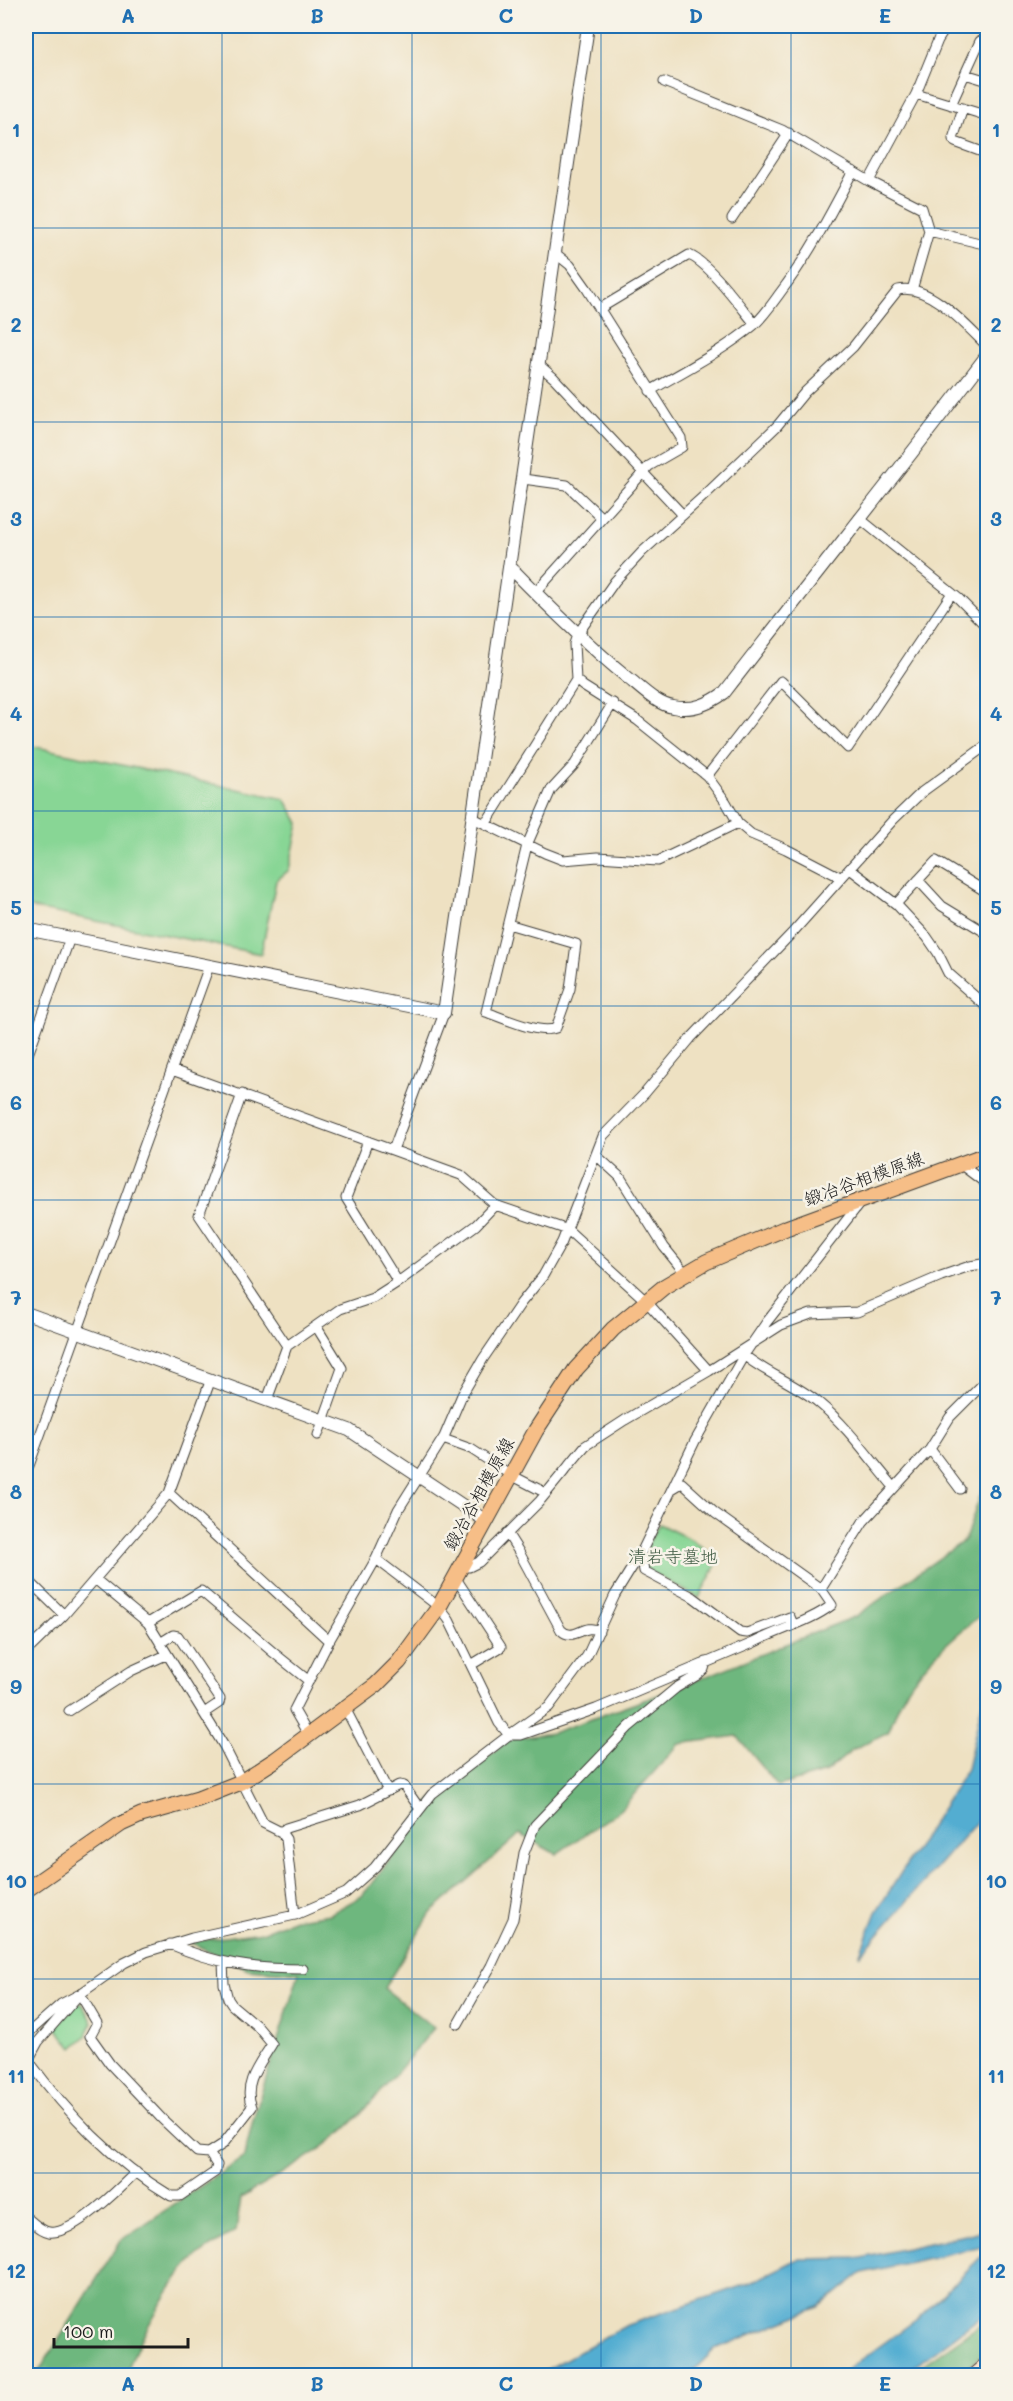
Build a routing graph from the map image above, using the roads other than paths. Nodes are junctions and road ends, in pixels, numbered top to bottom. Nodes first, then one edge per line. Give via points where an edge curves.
1 (588, 26) edge
2 (947, 26) edge
3 (987, 39) edge
4 (965, 74) junction
5 (987, 81) edge
6 (664, 82) dead end
7 (916, 94) junction
8 (951, 105) junction
9 (963, 108) junction
10 (987, 116) edge
11 (789, 133) junction
12 (987, 154) edge
13 (853, 171) junction
14 (869, 181) junction
15 (732, 219) dead end
16 (930, 231) junction
17 (987, 244) edge
18 (555, 253) junction
19 (912, 290) junction
20 (599, 309) junction
21 (755, 324) junction
22 (987, 347) edge
23 (987, 354) edge
24 (539, 365) junction
25 (650, 391) junction
26 (643, 473) junction
27 (523, 478) junction
28 (683, 515) junction
29 (602, 518) junction
30 (859, 518) junction
31 (510, 567) junction
32 (535, 592) junction
33 (952, 593) junction
34 (987, 628) edge
35 (577, 635) junction
36 (576, 680) junction
37 (612, 703) junction
38 (987, 744) edge
39 (707, 776) junction
40 (473, 818) junction
41 (486, 823) junction
42 (738, 823) junction
43 (527, 845) junction
44 (850, 869) junction
45 (840, 877) junction
46 (918, 880) junction
47 (987, 893) edge
48 (896, 904) junction
49 (508, 924) junction
50 (26, 929) edge
51 (987, 934) edge
52 (70, 938) junction
53 (210, 966) junction
54 (987, 1008) edge
55 (444, 1013) junction
56 (26, 1060) edge
57 (172, 1070) junction
58 (242, 1094) junction
59 (368, 1141) junction
60 (393, 1150) junction
61 (987, 1154) edge
62 (596, 1155) junction
63 (960, 1164) junction
64 (987, 1185) edge
65 (863, 1198) junction
66 (495, 1205) junction
67 (568, 1230) junction
68 (987, 1263) edge
69 (685, 1273) junction
70 (398, 1282) junction
71 (646, 1301) junction
72 (26, 1313) edge
73 (316, 1326) junction
74 (78, 1332) junction
75 (753, 1342) junction
76 (287, 1346) junction
77 (742, 1353) junction
78 (710, 1371) junction
79 (211, 1379) junction
80 (987, 1379) edge
81 (267, 1400) junction
82 (323, 1420) junction
83 (318, 1435) dead end
84 (443, 1439) junction
85 (930, 1449) junction
86 (26, 1474) edge
87 (511, 1475) junction
88 (419, 1476) junction
89 (894, 1487) junction
90 (960, 1489) dead end
91 (670, 1491) junction
92 (169, 1493) junction
93 (546, 1493) junction
94 (486, 1521) junction
95 (507, 1533) junction
96 (641, 1553) junction
97 (376, 1559) junction
98 (458, 1572) junction
99 (26, 1578) edge
100 (95, 1579) junction
101 (821, 1588) junction
102 (439, 1607) junction
103 (63, 1615) junction
104 (148, 1623) junction
105 (793, 1624) junction
106 (598, 1631) junction
107 (329, 1641) junction
108 (160, 1643) junction
109 (26, 1652) edge
110 (166, 1654) junction
111 (706, 1662) junction
112 (471, 1665) junction
113 (309, 1681) junction
114 (345, 1708) junction
115 (69, 1711) dead end
116 (204, 1713) junction
117 (508, 1735) junction
118 (309, 1736) junction
119 (242, 1782) junction
120 (388, 1791) junction
121 (420, 1809) junction
122 (281, 1832) junction
123 (26, 1890) edge
124 (295, 1915) junction
125 (170, 1944) junction
126 (223, 1962) junction
127 (303, 1969) dead end
128 (80, 1994) junction
129 (458, 2024) dead end
130 (26, 2035) edge
131 (27, 2059) edge
132 (209, 2153) junction
133 (136, 2172) junction
134 (26, 2217) edge
135 (987, 2363) edge
136 (973, 2376) edge

1 - 18 street
2 - 7 street
3 - 4 street via 980,41
4 - 5 street
4 - 8 street
6 - 11 street
7 - 8 street
7 - 14 street
8 - 9 street
9 - 10 street
9 - 12 street via 952,139
11 - 13 street
11 - 15 street
13 - 14 street
13 - 21 street via 795,273
14 - 16 street via 922,208
16 - 17 street
16 - 19 street
18 - 20 street via 570,265
18 - 24 street
19 - 22 street via 944,307
19 - 28 street via 898,290 853,347
20 - 21 street via 689,255 710,272
20 - 25 street
21 - 25 street
23 - 30 street
24 - 26 street
24 - 27 street
25 - 26 street via 681,438 682,447
26 - 28 street
26 - 29 street
27 - 29 street via 567,485
27 - 31 street
28 - 35 street via 615,581
29 - 32 street
30 - 33 street
30 - 35 street via 724,693 712,702 698,707 671,707 653,698
31 - 32 street
31 - 40 street
32 - 35 street
33 - 34 street
33 - 39 street via 848,748 782,681
35 - 36 street
36 - 37 street
36 - 41 street
37 - 39 street
37 - 43 street via 575,764 551,790
38 - 44 street via 922,792
39 - 42 street
40 - 41 street
40 - 55 street
41 - 43 street
42 - 43 street via 658,861 598,857 563,860
42 - 45 street via 751,834
43 - 49 street
44 - 45 street
44 - 48 street
45 - 62 street via 603,1136
46 - 47 street via 933,861 938,861
46 - 48 street
46 - 51 street via 942,906
48 - 54 street via 927,937 948,973
49 - 49 street via 486,1012 550,1031 556,1028 570,990 576,944
50 - 52 street
52 - 53 street
52 - 56 street
53 - 55 street
53 - 57 street
55 - 60 street
57 - 58 street
57 - 74 street
58 - 59 street
58 - 76 street via 199,1215
59 - 60 street
59 - 70 street via 346,1198
60 - 66 street via 461,1175
61 - 63 main road, 鍛冶谷相模原線
62 - 67 street
62 - 69 street via 620,1177
63 - 64 street
63 - 65 main road, 鍛冶谷相模原線
65 - 69 main road, 鍛冶谷相模原線
65 - 75 street
66 - 67 street
66 - 70 street via 476,1225
67 - 71 street
67 - 84 street via 546,1271 483,1359
68 - 75 street via 941,1276 857,1311 800,1317
69 - 71 main road, 鍛冶谷相模原線
70 - 73 street via 373,1298 340,1309
71 - 78 street
71 - 87 main road, 鍛冶谷相模原線 via 605,1336 576,1369
72 - 74 street
73 - 76 street
73 - 82 street via 342,1368
74 - 79 street
74 - 86 street
75 - 77 street
76 - 81 street
77 - 78 street
77 - 89 street via 822,1405
77 - 91 street
78 - 93 street via 590,1442
79 - 81 street
79 - 92 street
80 - 85 street via 950,1417
81 - 82 street
82 - 83 street
82 - 88 street via 349,1430
84 - 87 street via 471,1449
84 - 88 street
85 - 89 street
85 - 90 street
87 - 93 street
87 - 94 main road, 鍛冶谷相模原線
88 - 94 street
88 - 97 street via 398,1510
89 - 101 street via 863,1522
91 - 96 street
91 - 101 street via 682,1483 716,1513
92 - 100 street
92 - 107 street
93 - 95 street
94 - 98 main road, 鍛冶谷相模原線
95 - 98 street via 479,1562
95 - 106 street via 561,1630 571,1636 587,1628
96 - 105 street via 644,1571 693,1597 740,1632 790,1617
96 - 106 street
97 - 102 street
97 - 107 street
98 - 102 main road, 鍛冶谷相模原線
98 - 112 street via 501,1647
99 - 103 street
100 - 103 street
100 - 104 street
101 - 105 street via 832,1605 804,1622
102 - 112 street
102 - 114 main road, 鍛冶谷相模原線 via 399,1662
103 - 109 street
104 - 108 street
104 - 113 street via 201,1591
105 - 111 street
106 - 117 street via 587,1656 549,1707
107 - 113 street
108 - 110 street
108 - 116 street via 178,1636 220,1699
110 - 115 street via 131,1671
110 - 116 street
111 - 117 street via 597,1709 521,1735
111 - 129 street via 696,1676 629,1727 535,1825 524,1852 513,1919
112 - 117 street
113 - 118 street via 294,1710
114 - 118 main road, 鍛冶谷相模原線
114 - 120 street
116 - 119 street
117 - 121 street via 432,1794
118 - 119 main road, 鍛冶谷相模原線
119 - 122 street via 263,1823
119 - 123 main road, 鍛冶谷相模原線 via 121,1824
120 - 121 street via 404,1786
120 - 122 street via 360,1805 286,1827
121 - 124 street via 362,1880 328,1902
122 - 124 street via 286,1839
124 - 125 street
125 - 126 street
125 - 128 street via 124,1963
126 - 127 street via 261,1969
126 - 132 street via 228,1999 272,2044 248,2089 252,2107 223,2144
128 - 130 street via 60,2004
128 - 131 street
128 - 132 street via 97,2024 90,2036 110,2064 197,2152
131 - 133 street via 88,2133
132 - 133 street via 216,2165 215,2172 180,2196 171,2196
133 - 134 street via 92,2214 56,2232 47,2232
135 - 136 main road

